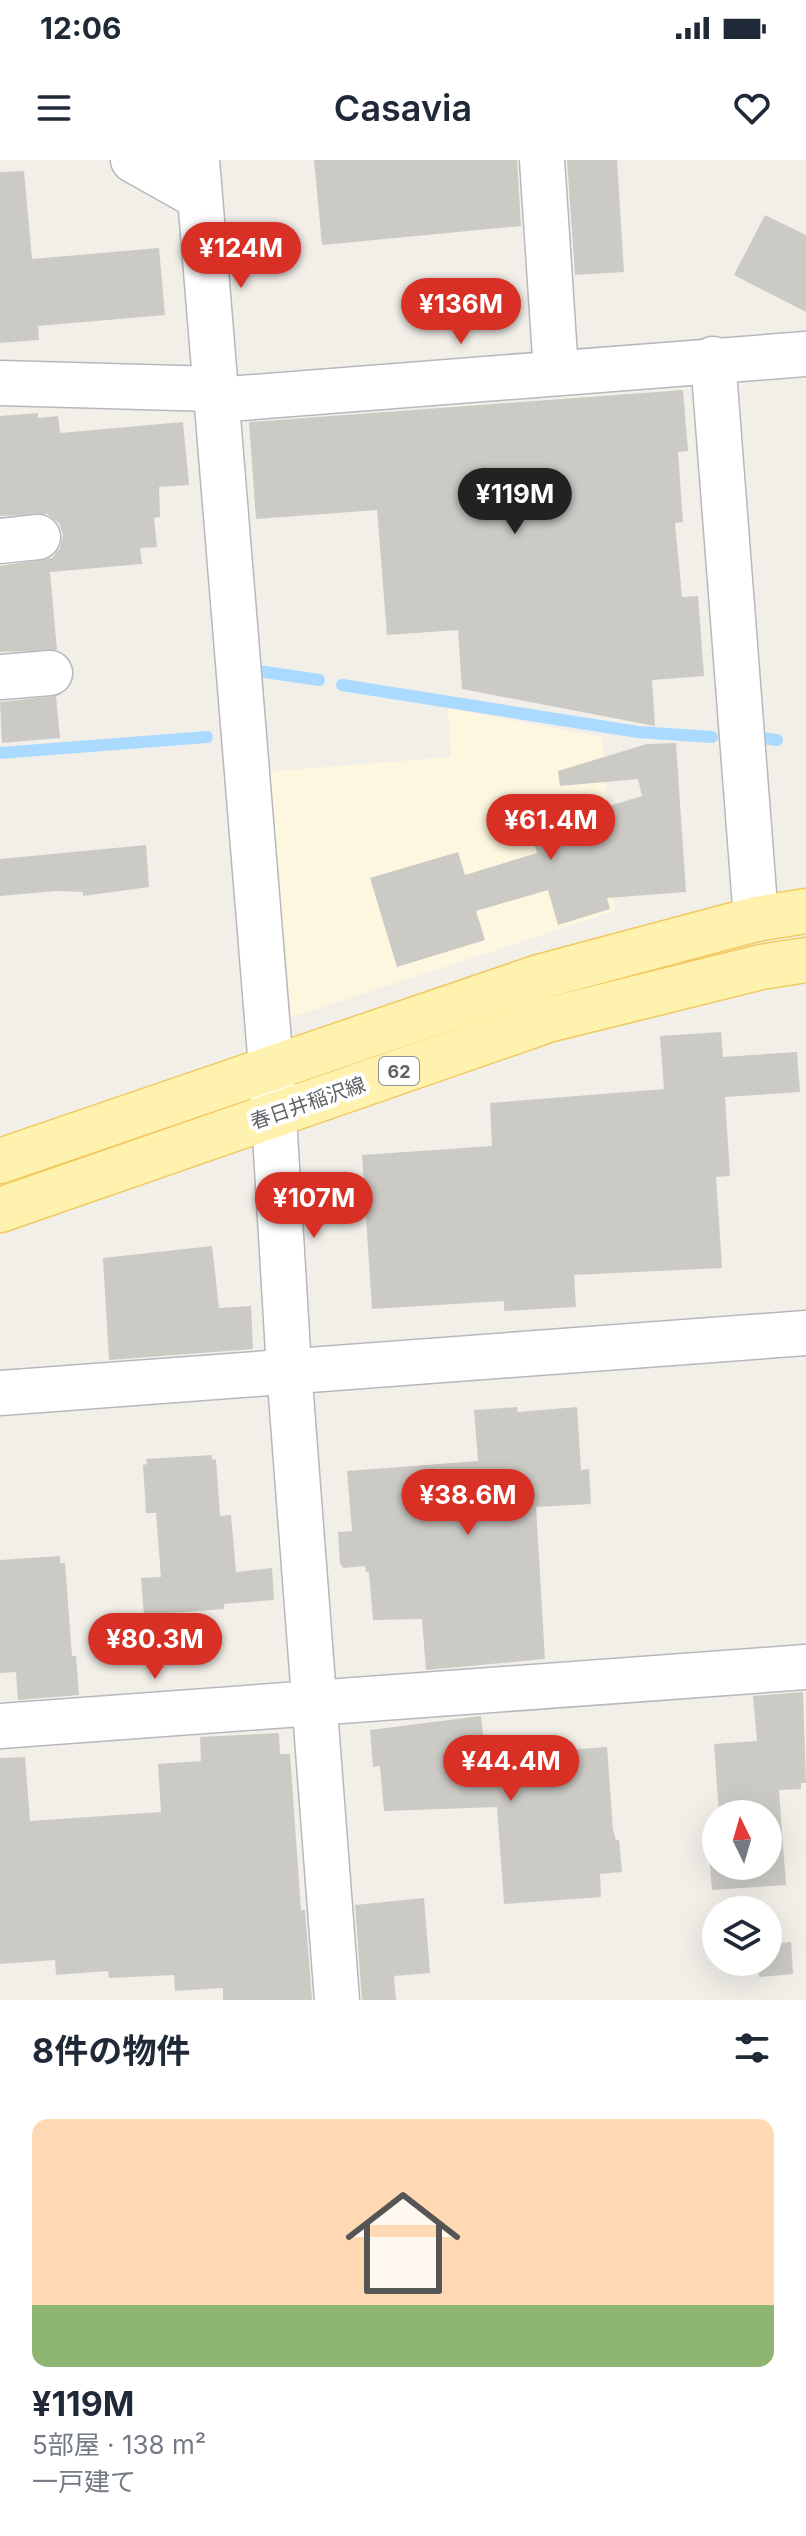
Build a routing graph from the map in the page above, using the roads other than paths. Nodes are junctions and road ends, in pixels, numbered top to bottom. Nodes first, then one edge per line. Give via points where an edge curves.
1 (133, 160) edge
2 (542, 160) edge
3 (198, 178) edge
4 (806, 354) edge
5 (713, 359) junction
6 (556, 372) junction
7 (0, 383) edge
8 (214, 395) junction
9 (50, 673) dead end
10 (0, 677) edge
11 (806, 911) edge
12 (756, 919) junction
13 (806, 960) edge
14 (271, 1067) junction
15 (272, 1115) junction
16 (0, 1161) edge
17 (0, 1210) edge
18 (806, 1333) edge
19 (289, 1369) junction
20 (0, 1393) edge
21 (806, 1667) edge
22 (314, 1704) junction
23 (0, 1726) edge
24 (337, 2000) edge

1 - 3 street
2 - 6 street
3 - 8 street
4 - 5 street
5 - 6 street
5 - 12 street
6 - 8 street
7 - 8 street
8 - 14 street
9 - 10 street
11 - 12 main road, 62
12 - 14 main road, 62 via 539,977
13 - 15 main road, 春日井稲沢線 / 62 via 548,1020
14 - 15 street
14 - 16 main road, 62
15 - 17 main road, 春日井稲沢線 / 62
15 - 19 street
18 - 19 street
19 - 20 street
19 - 22 street
21 - 22 street
22 - 23 street
22 - 24 street

